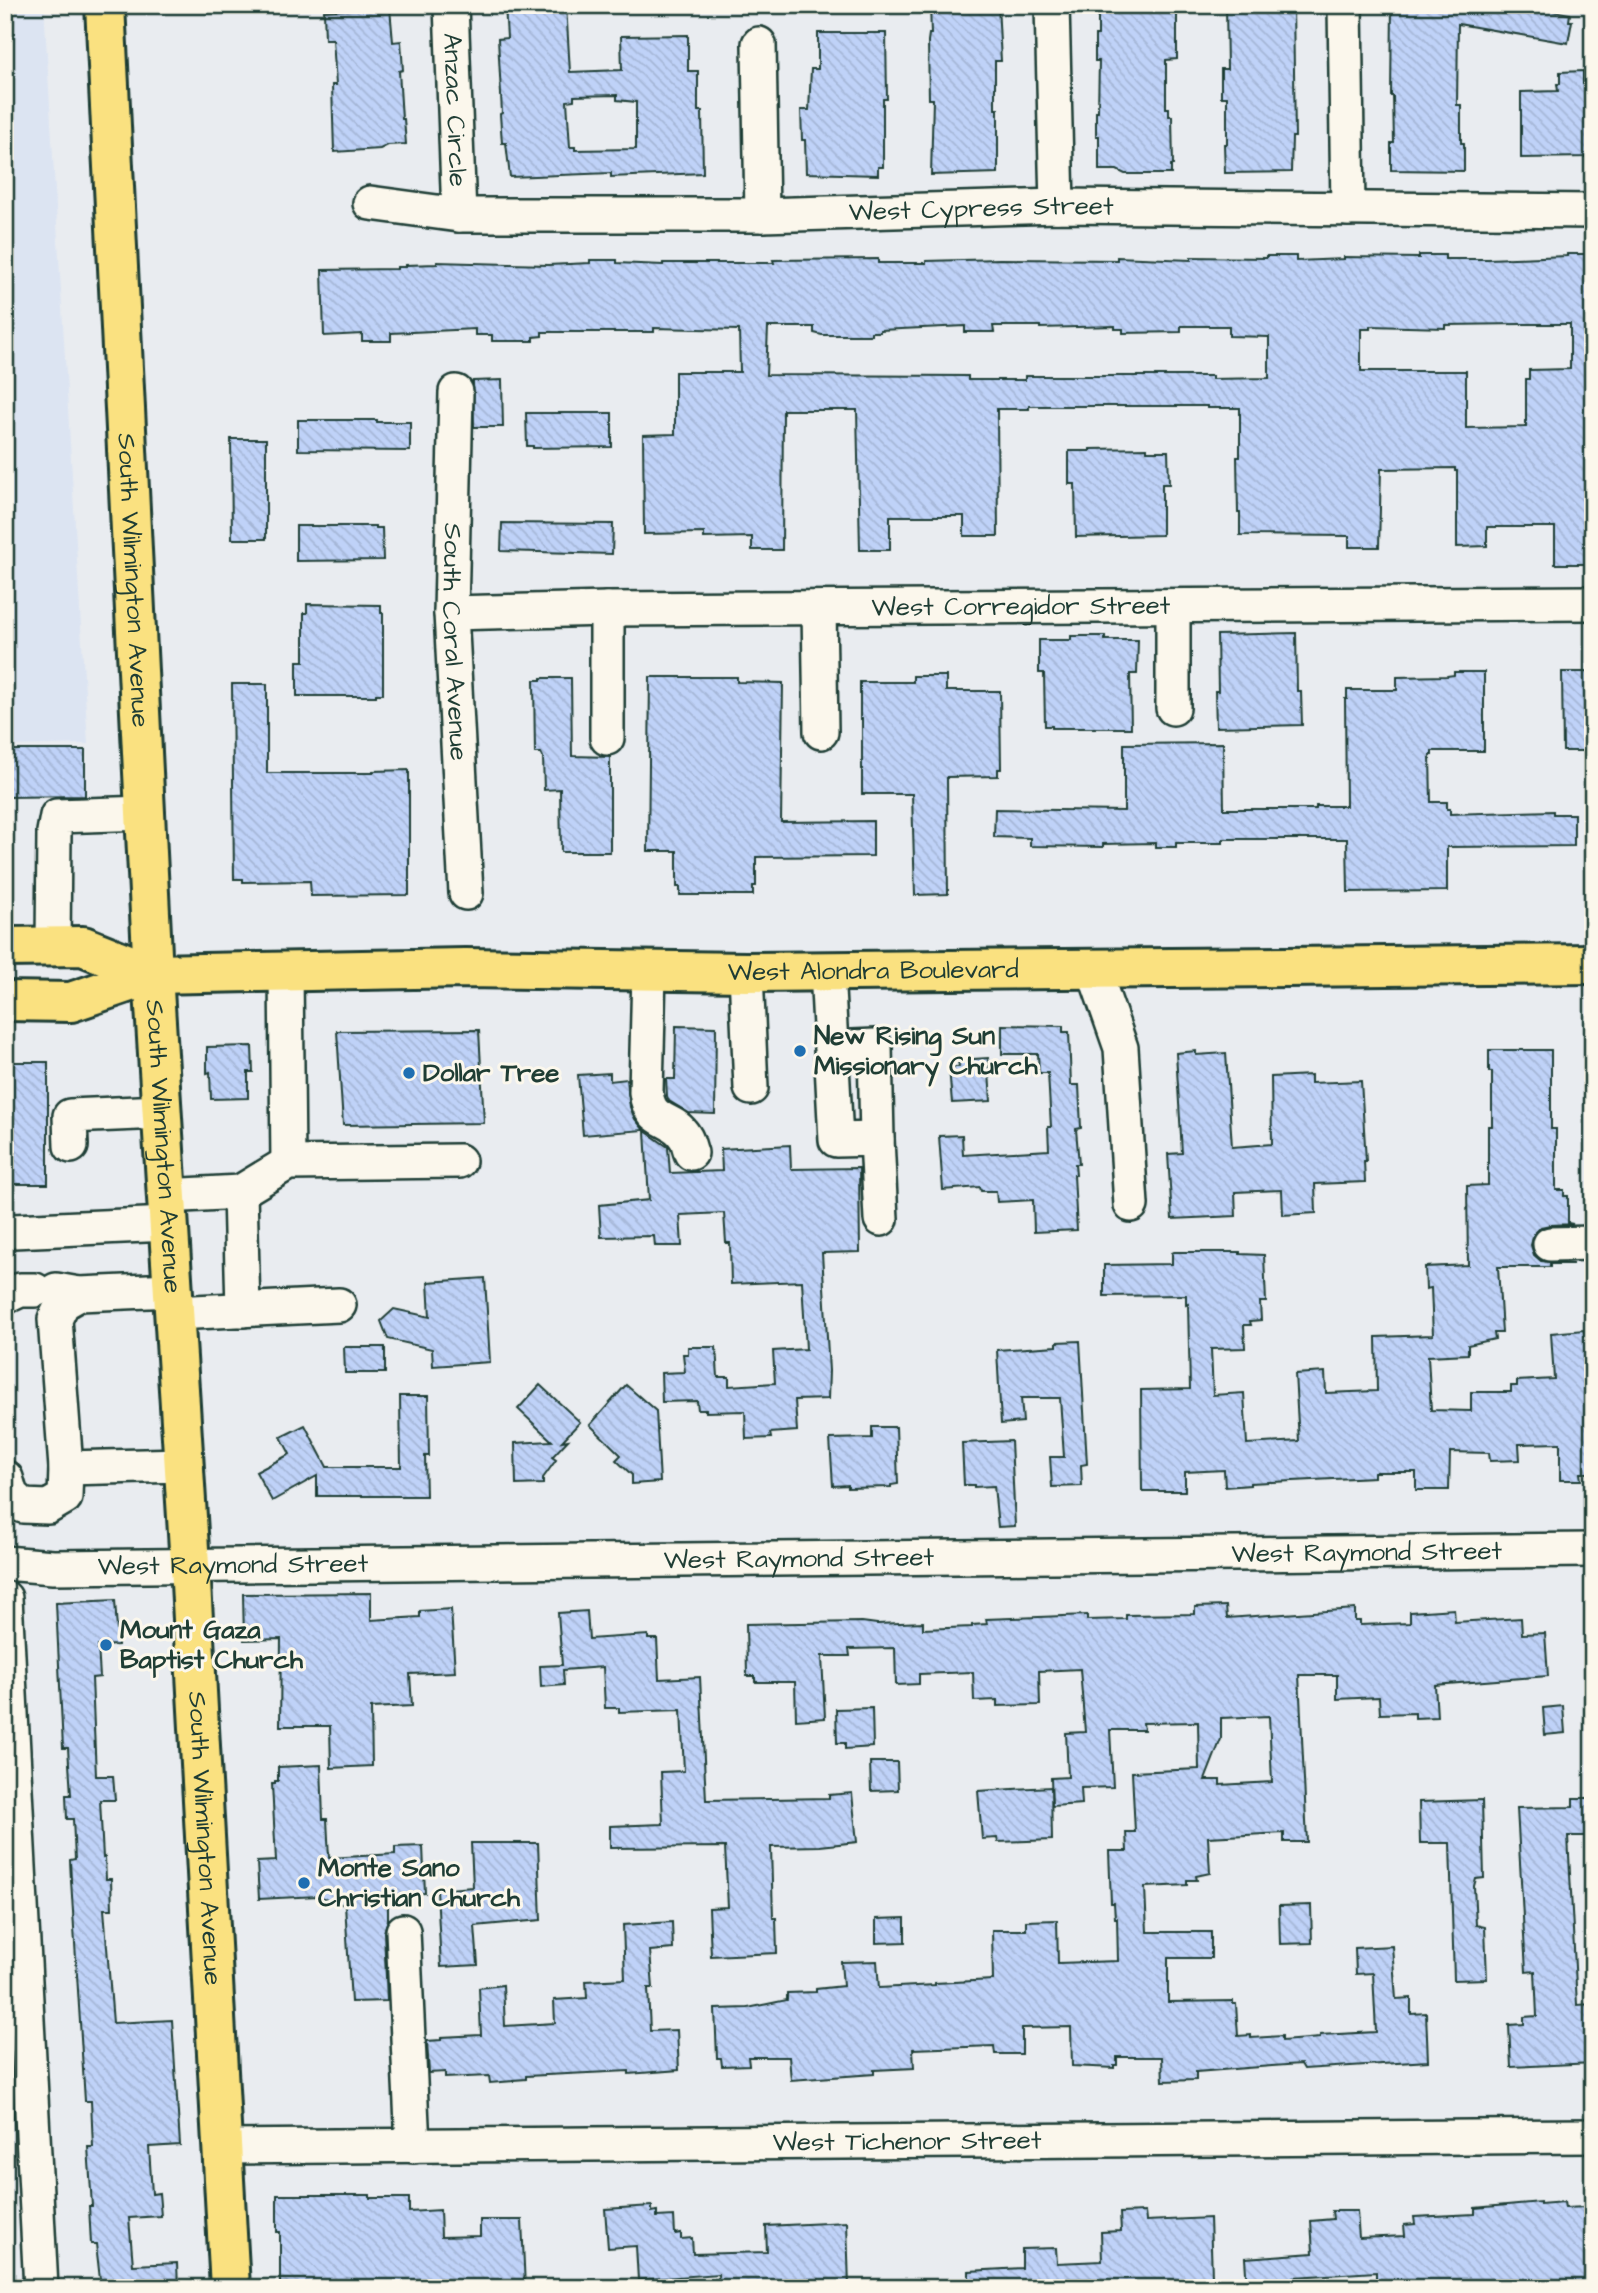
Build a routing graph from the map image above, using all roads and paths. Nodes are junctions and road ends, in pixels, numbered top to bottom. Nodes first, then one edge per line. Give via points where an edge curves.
1 (105, 5) edge
2 (451, 5) edge
3 (1052, 5) edge
4 (1345, 5) edge
5 (759, 44) dead end
6 (370, 203) dead end
7 (1057, 206) junction
8 (1348, 209) junction
9 (1593, 211) edge
10 (459, 215) junction
11 (762, 215) junction
12 (456, 392) dead end
13 (1593, 603) edge
14 (1173, 606) junction
15 (819, 608) junction
16 (607, 610) junction
17 (451, 613) junction
18 (1173, 708) dead end
19 (821, 732) dead end
20 (607, 737) dead end
21 (145, 813) junction
22 (466, 893) dead end
23 (53, 946) junction
24 (5, 947) edge
25 (1593, 964) edge
26 (1093, 968) junction
27 (827, 970) junction
28 (286, 971) junction
29 (649, 971) junction
30 (746, 972) junction
31 (153, 974) junction
32 (5, 1001) edge
33 (831, 1048) junction
34 (751, 1088) dead end
35 (161, 1112) junction
36 (877, 1139) junction
37 (71, 1146) dead end
38 (691, 1153) dead end
39 (459, 1161) dead end
40 (288, 1163) junction
41 (240, 1192) junction
42 (1131, 1205) dead end
43 (167, 1210) junction
44 (881, 1219) dead end
45 (13, 1231) dead end
46 (1593, 1243) edge
47 (1550, 1244) dead end
48 (29, 1292) edge
49 (79, 1294) junction
50 (173, 1301) junction
51 (339, 1305) dead end
52 (243, 1310) junction
53 (183, 1465) junction
54 (66, 1468) junction
55 (6, 1478) edge
56 (1593, 1550) edge
57 (5, 1563) edge
58 (190, 1564) junction
59 (5, 1598) edge
60 (403, 1931) dead end
61 (1593, 2136) edge
62 (413, 2146) junction
63 (221, 2147) junction
64 (41, 2288) edge
65 (230, 2288) edge

1 - 21 main road, South Wilmington Avenue
2 - 10 street, Anzac Circle
3 - 7 street
4 - 8 street
5 - 11 street
6 - 10 street, West Cypress Street
7 - 8 street, West Cypress Street
7 - 11 street, West Cypress Street
8 - 9 street, West Cypress Street
10 - 11 street, West Cypress Street
12 - 17 street, South Coral Avenue
13 - 14 street, West Corregidor Street
14 - 15 street, West Corregidor Street
14 - 18 street
15 - 16 street, West Corregidor Street
15 - 19 street
16 - 17 street, West Corregidor Street
16 - 20 street
17 - 22 street, South Coral Avenue
21 - 23 street via 57,816
21 - 31 main road, South Wilmington Avenue
23 - 24 main road, West Alondra Boulevard
23 - 31 main road, West Alondra Boulevard via 83,946
25 - 26 main road, West Alondra Boulevard
26 - 27 main road, West Alondra Boulevard
26 - 42 street via 1121,1048
27 - 30 main road, West Alondra Boulevard
27 - 33 street
28 - 29 main road, West Alondra Boulevard
28 - 31 main road, West Alondra Boulevard
28 - 40 street
29 - 30 main road, West Alondra Boulevard
29 - 38 street via 648,1106 684,1135
30 - 34 street
31 - 32 main road, West Alondra Boulevard via 71,1002
31 - 35 main road, South Wilmington Avenue
33 - 36 street via 836,1140
33 - 36 street via 875,1046
35 - 37 street via 69,1116
35 - 43 main road, South Wilmington Avenue
36 - 44 street
39 - 40 street
40 - 41 street
41 - 43 street
41 - 52 street
43 - 45 street
43 - 50 main road, South Wilmington Avenue
46 - 47 street
48 - 49 street
49 - 50 street
49 - 54 street via 63,1303 55,1319
50 - 52 street
50 - 53 main road, South Wilmington Avenue
51 - 52 street
53 - 54 street
53 - 58 main road, South Wilmington Avenue
54 - 55 street via 65,1497 48,1507 23,1506 11,1495
56 - 58 street, West Raymond Street
57 - 58 street, West Raymond Street via 53,1567
58 - 63 main road, South Wilmington Avenue
59 - 64 street
60 - 62 street
61 - 62 street, West Tichenor Street
62 - 63 street, West Tichenor Street
63 - 65 main road, South Wilmington Avenue

